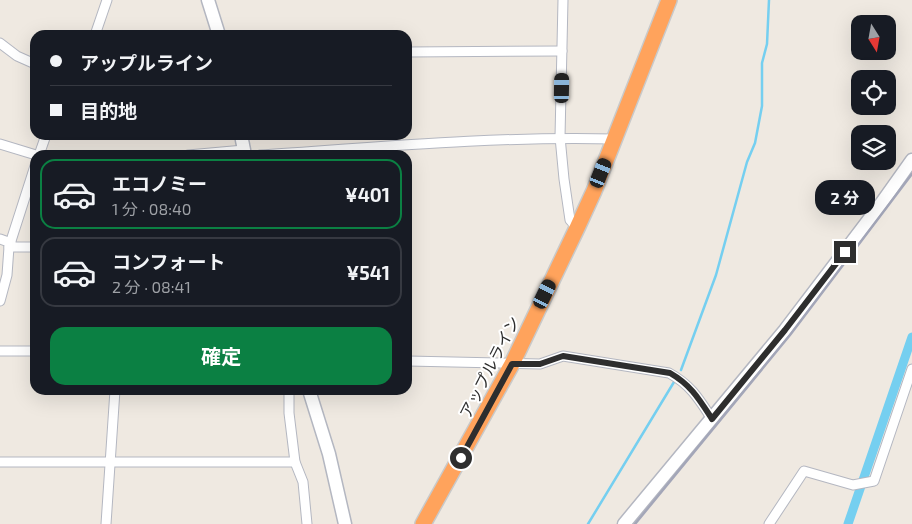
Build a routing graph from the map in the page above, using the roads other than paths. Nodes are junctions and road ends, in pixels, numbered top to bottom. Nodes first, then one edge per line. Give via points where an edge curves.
1 (107, 0) edge
2 (208, 0) edge
3 (563, 0) edge
4 (669, 0) edge
5 (97, 30) edge
6 (217, 30) edge
7 (0, 43) edge
8 (562, 51) junction
9 (412, 52) edge
10 (30, 62) edge
11 (560, 137) junction
12 (615, 139) junction
13 (0, 144) edge
14 (331, 150) edge
15 (30, 153) edge
16 (912, 160) edge
17 (30, 182) edge
18 (577, 228) junction
19 (0, 239) edge
20 (10, 245) junction
21 (30, 247) edge
22 (0, 301) edge
23 (0, 351) edge
24 (30, 351) edge
25 (412, 361) edge
26 (512, 364) junction
27 (912, 369) edge
28 (115, 395) edge
29 (289, 395) edge
30 (310, 395) edge
31 (712, 419) junction
32 (0, 462) edge
33 (295, 462) junction
34 (111, 463) junction
35 (106, 524) edge
36 (307, 524) edge
37 (345, 524) edge
38 (423, 524) edge
39 (624, 524) edge
40 (768, 524) edge

1 - 5 street
2 - 6 street
3 - 8 street
4 - 12 highway, アップルライン
7 - 10 street
8 - 9 street
8 - 11 street
11 - 12 street
11 - 14 street
11 - 18 street via 570,220
12 - 18 highway, アップルライン
13 - 15 street
16 - 31 street via 785,330
17 - 20 street
18 - 26 highway, アップルライン
19 - 20 street
20 - 21 street
20 - 22 street
23 - 24 street
25 - 26 street
26 - 31 street via 540,364 563,356 670,373 694,392
26 - 38 highway, アップルライン
27 - 40 street via 874,481 853,485 804,471
28 - 34 street
29 - 33 street
30 - 37 street via 329,454
31 - 39 street
32 - 34 street
33 - 34 street
33 - 36 street via 303,482
34 - 35 street

